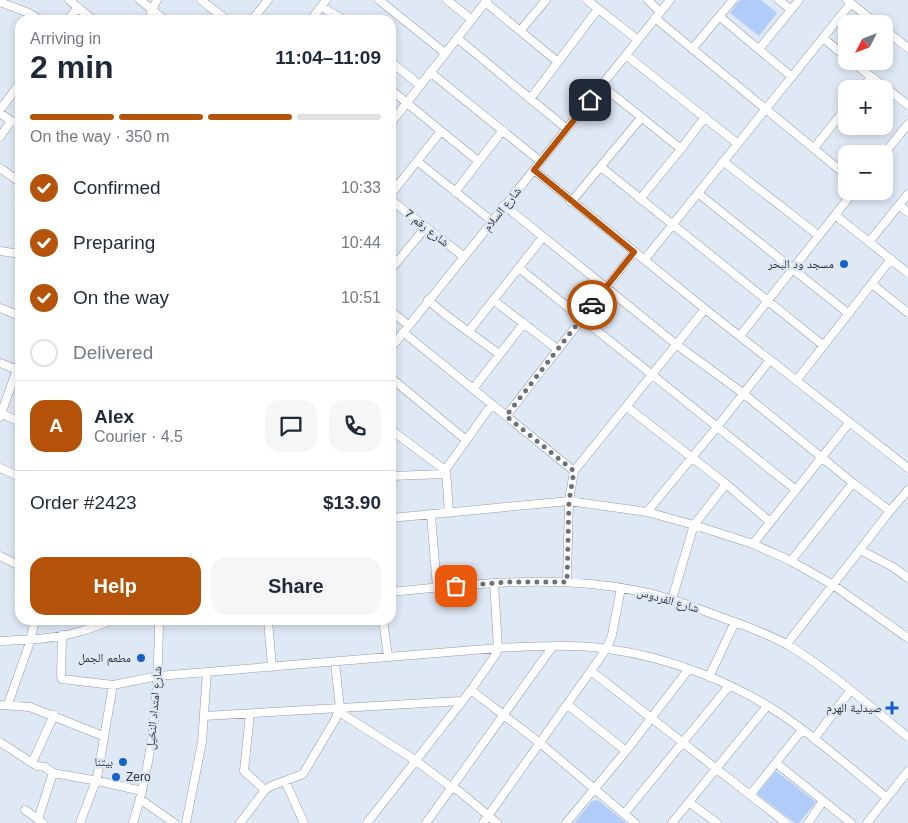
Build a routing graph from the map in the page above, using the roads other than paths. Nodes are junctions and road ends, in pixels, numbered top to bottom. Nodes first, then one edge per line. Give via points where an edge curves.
1 (69, 0) edge
2 (140, 0) edge
3 (157, 0) edge
4 (201, 0) edge
5 (379, 0) edge
6 (447, 0) edge
7 (546, 0) edge
8 (587, 0) edge
9 (648, 0) edge
10 (670, 0) edge
11 (733, 0) edge
12 (779, 0) edge
13 (799, 0) edge
14 (486, 1) edge
15 (849, 1) edge
16 (0, 2) edge
17 (264, 2) edge
18 (325, 2) edge
19 (78, 7) junction
20 (598, 9) junction
21 (152, 10) junction
22 (791, 10) junction
23 (32, 15) edge
24 (72, 15) edge
25 (87, 15) edge
26 (150, 15) edge
27 (158, 15) edge
28 (220, 15) edge
29 (255, 15) edge
30 (315, 15) edge
31 (339, 15) edge
32 (657, 15) junction
33 (867, 15) edge
34 (720, 17) junction
35 (471, 19) junction
36 (520, 31) junction
37 (893, 36) edge
38 (457, 38) junction
39 (822, 38) junction
40 (638, 40) junction
41 (908, 48) edge
42 (692, 49) junction
43 (759, 49) junction
44 (838, 51) edge
45 (445, 53) junction
46 (626, 55) junction
47 (558, 62) junction
48 (396, 66) edge
49 (863, 70) edge
50 (430, 72) junction
51 (792, 77) junction
52 (871, 77) junction
53 (869, 80) edge
54 (420, 85) junction
55 (601, 86) junction
56 (15, 90) edge
57 (396, 94) edge
58 (530, 99) junction
59 (406, 102) junction
60 (908, 105) edge
61 (765, 109) junction
62 (0, 112) edge
63 (396, 116) edge
64 (705, 117) junction
65 (641, 118) junction
66 (838, 118) edge
67 (10, 121) junction
68 (15, 122) edge
69 (908, 124) edge
70 (566, 128) junction
71 (503, 130) junction
72 (441, 131) junction
73 (0, 137) edge
74 (738, 144) junction
75 (891, 145) edge
76 (814, 148) junction
77 (681, 149) junction
78 (478, 160) junction
79 (417, 161) junction
80 (540, 161) junction
81 (724, 162) junction
82 (601, 167) junction
83 (0, 168) edge
84 (838, 168) edge
85 (534, 170) junction
86 (15, 178) edge
87 (396, 188) edge
88 (455, 192) junction
89 (698, 194) junction
90 (908, 194) edge
91 (640, 199) junction
92 (847, 200) edge
93 (572, 202) junction
94 (396, 204) edge
95 (504, 205) junction
96 (899, 205) junction
97 (908, 212) edge
98 (835, 215) junction
99 (492, 221) junction
100 (673, 226) junction
101 (426, 227) junction
102 (818, 235) junction
103 (543, 237) junction
104 (870, 242) junction
105 (0, 251) edge
106 (634, 252) junction
107 (15, 253) edge
108 (463, 256) junction
109 (396, 258) edge
110 (645, 259) junction
111 (891, 259) junction
112 (519, 268) junction
113 (792, 268) junction
114 (908, 273) edge
115 (872, 284) junction
116 (606, 286) junction
117 (428, 300) junction
118 (494, 300) junction
119 (766, 301) junction
120 (0, 308) edge
121 (705, 309) junction
122 (908, 313) edge
123 (15, 314) edge
124 (849, 314) junction
125 (396, 315) edge
126 (582, 318) junction
127 (524, 323) junction
128 (408, 325) junction
129 (469, 331) junction
130 (403, 332) junction
131 (740, 336) junction
132 (396, 341) edge
133 (677, 345) junction
134 (824, 346) junction
135 (557, 349) junction
136 (500, 354) junction
137 (770, 360) junction
138 (0, 363) edge
139 (15, 369) edge
140 (652, 376) junction
141 (15, 377) edge
142 (796, 381) junction
143 (396, 382) edge
144 (473, 389) junction
145 (744, 394) junction
146 (492, 404) junction
147 (627, 407) junction
148 (0, 414) edge
149 (506, 416) junction
150 (15, 420) edge
151 (849, 423) junction
152 (717, 427) junction
153 (396, 436) edge
154 (466, 440) junction
155 (693, 457) junction
156 (822, 457) junction
157 (0, 468) edge
158 (908, 468) edge
159 (574, 471) junction
160 (445, 472) junction
161 (15, 475) edge
162 (396, 476) edge
163 (853, 483) junction
164 (726, 484) junction
165 (796, 490) junction
166 (908, 490) edge
167 (569, 501) junction
168 (890, 511) junction
169 (647, 512) junction
170 (449, 513) junction
171 (431, 515) junction
172 (396, 518) edge
173 (770, 522) junction
174 (694, 525) junction
175 (753, 544) junction
176 (860, 550) junction
177 (0, 556) edge
178 (791, 561) junction
179 (15, 562) edge
180 (908, 578) edge
181 (567, 582) junction
182 (494, 583) junction
183 (832, 585) junction
184 (437, 588) junction
185 (621, 588) junction
186 (396, 592) edge
187 (672, 599) junction
188 (735, 622) junction
189 (34, 625) edge
190 (98, 625) edge
191 (159, 625) edge
192 (268, 625) edge
193 (384, 625) edge
194 (908, 626) edge
195 (62, 635) junction
196 (905, 636) edge
197 (31, 639) junction
198 (0, 640) edge
199 (787, 644) junction
200 (553, 646) junction
201 (498, 648) junction
202 (607, 648) junction
203 (388, 656) junction
204 (335, 662) junction
205 (272, 667) junction
206 (688, 670) junction
207 (591, 671) junction
208 (207, 672) junction
209 (158, 676) junction
210 (710, 677) junction
211 (113, 685) junction
212 (729, 686) junction
213 (471, 690) junction
214 (850, 691) junction
215 (462, 701) junction
216 (4, 704) edge
217 (568, 705) junction
218 (767, 706) junction
219 (339, 710) junction
220 (250, 714) junction
221 (504, 715) junction
222 (54, 716) junction
223 (204, 716) junction
224 (652, 718) junction
225 (802, 730) junction
226 (103, 736) junction
227 (908, 737) edge
228 (814, 739) junction
229 (0, 742) edge
230 (683, 742) junction
231 (540, 743) junction
232 (626, 751) junction
233 (415, 760) junction
234 (32, 763) junction
235 (776, 763) junction
236 (717, 769) junction
237 (908, 770) edge
238 (53, 774) junction
239 (285, 781) junction
240 (95, 782) junction
241 (452, 788) junction
242 (266, 790) junction
243 (594, 790) junction
244 (141, 795) junction
245 (750, 795) junction
246 (886, 797) junction
247 (823, 802) junction
248 (690, 803) junction
249 (25, 810) dead end
250 (624, 814) junction
251 (488, 816) junction
252 (41, 821) edge
253 (301, 821) edge
254 (80, 823) edge
255 (133, 823) edge
256 (174, 823) edge
257 (186, 823) edge
258 (240, 823) edge
259 (367, 823) edge
260 (426, 823) edge
261 (483, 823) edge
262 (497, 823) edge
263 (566, 823) edge
264 (635, 823) edge
265 (672, 823) edge
266 (717, 823) edge
267 (786, 823) edge
268 (808, 823) edge
269 (851, 823) edge
270 (867, 823) edge

1 - 19 street
2 - 21 street
3 - 21 street
4 - 28 street
5 - 45 street
6 - 35 street
7 - 36 street
8 - 20 street
9 - 32 street
10 - 32 street, شارع السلام
11 - 34 street
12 - 22 street
13 - 22 street
14 - 35 street
14 - 36 street
15 - 33 street
15 - 39 street
16 - 23 street
17 - 29 street
18 - 30 street
18 - 31 street
19 - 24 street
19 - 25 street
20 - 40 street
20 - 47 street
21 - 26 street
21 - 27 street
22 - 43 street
32 - 40 street, شارع السلام
32 - 42 street
34 - 42 street
34 - 43 street
35 - 38 street
36 - 47 street
37 - 41 street
38 - 45 street
38 - 58 street
39 - 44 street
39 - 51 street
40 - 46 street, شارع السلام
42 - 61 street
43 - 51 street
45 - 50 street
46 - 55 street, شارع السلام
46 - 64 street
47 - 58 street
48 - 54 street
49 - 52 street
50 - 54 street
50 - 71 street
51 - 61 street
52 - 53 street
52 - 60 street
54 - 59 street
55 - 65 street
55 - 70 street, شارع السلام
56 - 62 street
57 - 59 street
58 - 70 street
59 - 63 street
59 - 72 street
61 - 74 street
61 - 76 street
62 - 67 street
64 - 74 street
64 - 77 street
65 - 77 street
65 - 82 street
66 - 76 street
67 - 68 street
67 - 73 street
69 - 75 street
70 - 80 street, شارع السلام
71 - 78 street
71 - 80 street
72 - 78 street
72 - 79 street
74 - 81 street
76 - 84 street
77 - 91 street
78 - 88 street
79 - 87 street
79 - 88 street
80 - 85 street, شارع السلام
81 - 89 street
81 - 102 street
82 - 91 street
82 - 93 street
83 - 86 street
85 - 93 street
85 - 95 street, شارع السلام
88 - 99 street
89 - 100 street
89 - 113 street
90 - 96 street
91 - 100 street
92 - 98 street
93 - 106 street
94 - 101 street, شارع رقم 7
95 - 99 street, شارع السلام
95 - 103 street
96 - 97 street
96 - 104 street
98 - 102 street
98 - 104 street
99 - 108 street, شارع السلام
100 - 110 street
100 - 119 street
101 - 108 street, شارع رقم 7
101 - 109 street
102 - 113 street
103 - 112 street
103 - 116 street
104 - 111 street
105 - 107 street
106 - 110 street
106 - 116 street
108 - 117 street, شارع السلام
110 - 121 street
111 - 114 street
111 - 115 street
112 - 118 street
112 - 126 street
113 - 119 street
113 - 124 street
115 - 122 street
115 - 124 street
116 - 126 street
116 - 133 street
117 - 128 street, شارع السلام
117 - 129 street
118 - 127 street
118 - 129 street
119 - 131 street
119 - 134 street
120 - 123 street
121 - 131 street
121 - 133 street
124 - 134 street
125 - 128 street
126 - 135 street
126 - 140 street
127 - 135 street
127 - 136 street
128 - 130 street, شارع السلام
129 - 136 street
130 - 132 street, شارع السلام
130 - 144 street
131 - 137 street
133 - 140 street
133 - 145 street
134 - 142 street
135 - 149 street
136 - 144 street
137 - 142 street
137 - 145 street
138 - 139 street
140 - 147 street
140 - 152 street
141 - 148 street
142 - 151 street
143 - 154 street
144 - 146 street
145 - 152 street
145 - 156 street
146 - 149 street
146 - 154 street
147 - 155 street
147 - 159 street
148 - 150 street
149 - 159 street
151 - 156 street
151 - 158 street
152 - 155 street
152 - 165 street
153 - 160 street
154 - 160 street
155 - 164 street
155 - 169 street
156 - 163 street
156 - 165 street
157 - 161 street
159 - 167 street
160 - 162 street
160 - 170 street
163 - 168 street
163 - 178 street
164 - 173 street
164 - 174 street
165 - 173 street
166 - 168 street
167 - 169 street
167 - 170 street
167 - 181 street
168 - 176 street
169 - 174 street
170 - 171 street
171 - 172 street
171 - 184 street
173 - 175 street
174 - 175 street
174 - 187 street
175 - 178 street
176 - 180 street
176 - 183 street
177 - 179 street
178 - 183 street
181 - 182 street, شارع الفردوس
181 - 185 street, شارع الفردوس
182 - 184 street, شارع الفردوس
182 - 201 street
183 - 196 street
183 - 199 street
184 - 186 street, شارع الفردوس
185 - 187 street, شارع الفردوس
185 - 202 street
187 - 188 street, شارع الفردوس
188 - 199 street, شارع الفردوس
188 - 210 street
189 - 197 street
190 - 195 street
191 - 209 street, شارع امتداد النخيل
192 - 205 street
193 - 203 street
194 - 196 street
195 - 197 street
195 - 211 street via 62,679
197 - 198 street
197 - 216 street
199 - 214 street, شارع الفردوس
200 - 201 street
200 - 202 street
200 - 221 street
201 - 203 street
201 - 213 street
202 - 206 street via 644,655
202 - 207 street
203 - 204 street
204 - 205 street
204 - 219 street
205 - 208 street
206 - 210 street
206 - 224 street
207 - 217 street
207 - 224 street
208 - 209 street
208 - 223 street
209 - 211 street
209 - 244 street, شارع امتداد النخيل via 152,744
210 - 212 street
211 - 226 street
212 - 218 street
212 - 230 street
213 - 215 street
213 - 221 street
214 - 227 street, شارع الفردوس
214 - 228 street
215 - 219 street
215 - 233 street
216 - 222 street via 30,707
217 - 231 street
217 - 232 street
218 - 225 street
218 - 236 street
219 - 220 street
219 - 233 street
219 - 239 street via 306,771 300,777
220 - 223 street
220 - 242 street via 244,771
221 - 231 street
221 - 241 street
222 - 226 street
222 - 234 street
223 - 257 street
224 - 230 street
224 - 232 street
225 - 228 street
225 - 235 street
226 - 240 street
228 - 246 street
229 - 234 street
230 - 236 street
230 - 250 street
231 - 243 street
231 - 251 street
232 - 243 street
233 - 241 street
233 - 259 street
234 - 238 street
235 - 245 street
235 - 247 street
236 - 245 street
236 - 248 street
237 - 246 street
238 - 240 street
238 - 252 street
239 - 242 street
239 - 253 street
240 - 244 street
240 - 254 street
241 - 251 street
241 - 260 street
242 - 258 street
243 - 250 street
243 - 263 street
244 - 255 street, شارع امتداد النخيل
244 - 256 street
245 - 267 street
246 - 270 street
247 - 268 street
247 - 269 street
248 - 265 street
248 - 266 street
249 - 252 street
250 - 264 street
251 - 261 street
251 - 262 street

